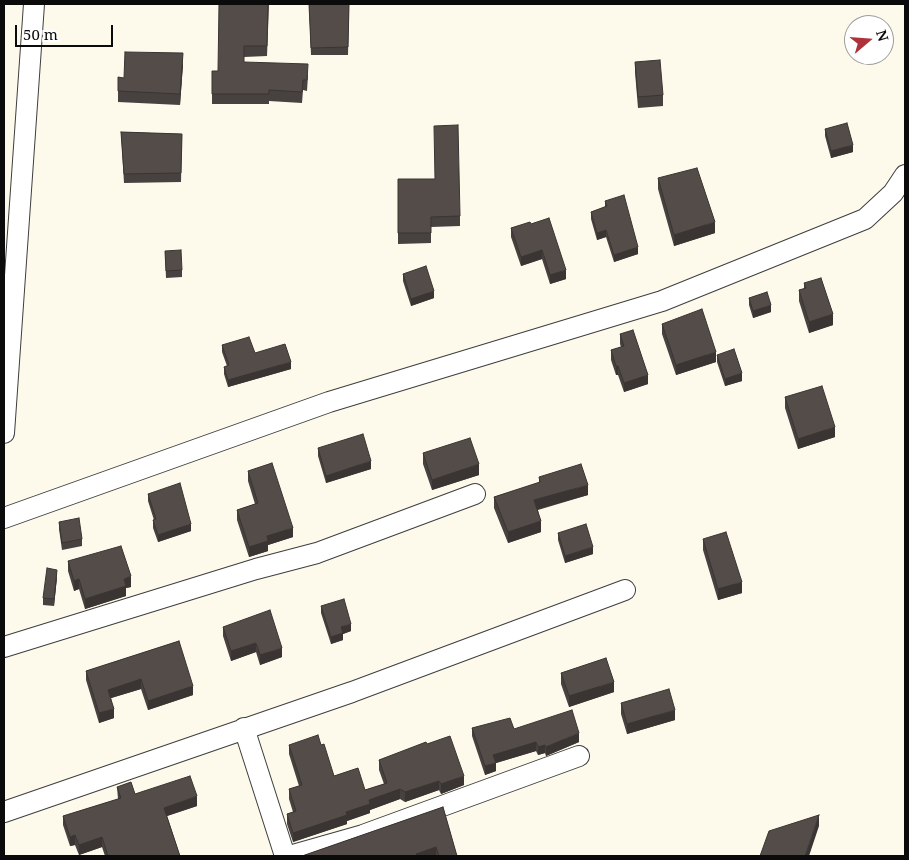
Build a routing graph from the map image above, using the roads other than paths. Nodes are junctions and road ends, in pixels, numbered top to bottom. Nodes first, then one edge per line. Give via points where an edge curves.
1 (34, 4) edge
2 (905, 175) edge
3 (4, 433) edge
4 (475, 494) dead end
5 (4, 518) edge
6 (625, 590) dead end
7 (4, 647) edge
8 (244, 728) junction
9 (579, 756) dead end
10 (4, 812) edge
11 (285, 856) edge
12 (289, 856) edge

1 - 3 street
2 - 5 street via 893,193 866,219 662,301 329,402
4 - 7 street via 317,553 256,568
6 - 8 street via 352,692
8 - 10 street
8 - 11 street
9 - 12 street via 363,835

